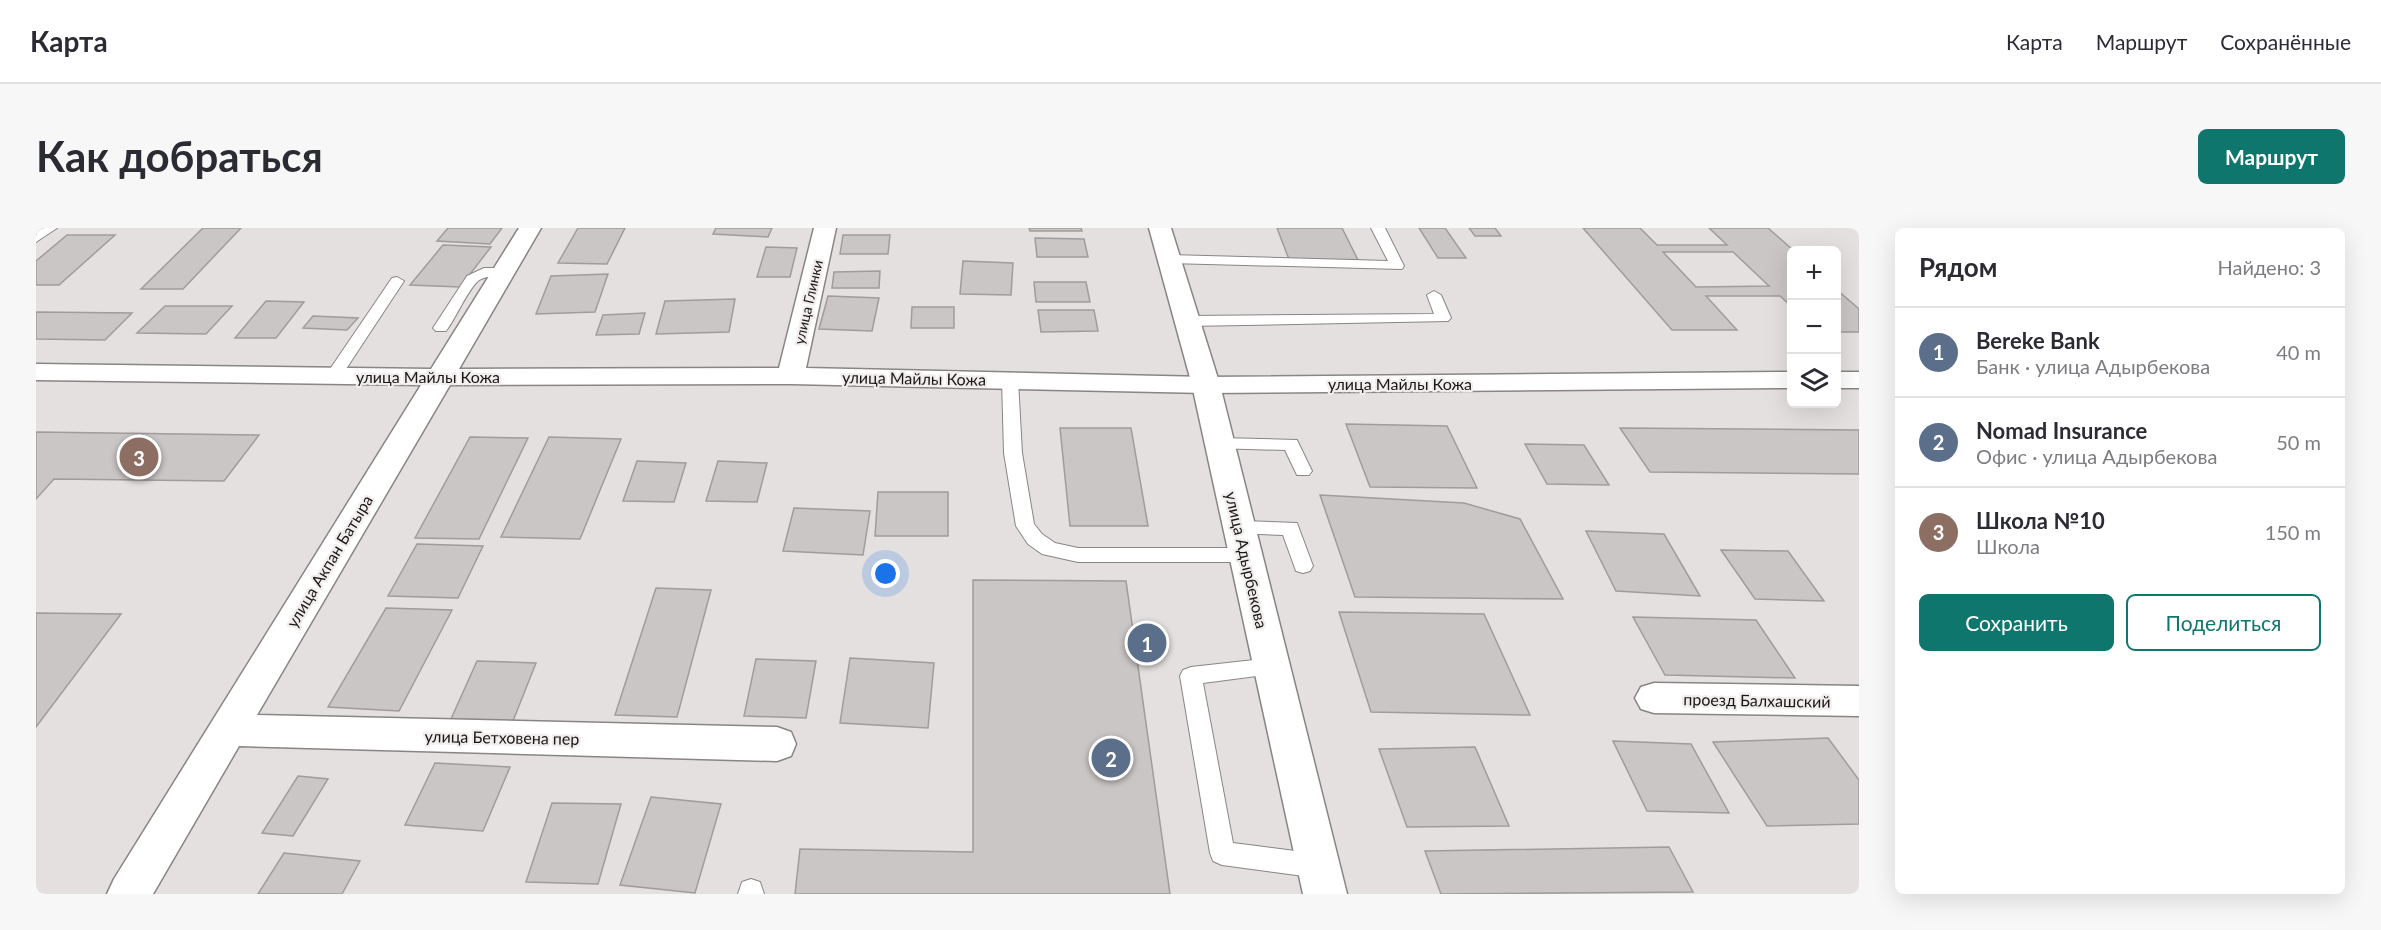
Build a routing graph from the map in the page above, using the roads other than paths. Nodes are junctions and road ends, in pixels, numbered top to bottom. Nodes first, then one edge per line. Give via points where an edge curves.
1 (50, 228) edge
2 (530, 228) edge
3 (825, 228) edge
4 (1160, 228) edge
5 (1378, 228) edge
6 (36, 238) edge
7 (1169, 259) junction
8 (503, 272) junction
9 (397, 281) dead end
10 (1434, 295) dead end
11 (1188, 321) junction
12 (441, 328) dead end
13 (36, 372) edge
14 (334, 375) junction
15 (791, 376) junction
16 (438, 377) junction
17 (1011, 380) junction
18 (1787, 380) edge
19 (1841, 380) edge
20 (1859, 380) edge
21 (1206, 385) junction
22 (1220, 444) junction
23 (1303, 471) dead end
24 (1243, 542) junction
25 (1303, 566) dead end
26 (1272, 667) junction
27 (1654, 698) dead end
28 (1859, 701) edge
29 (228, 730) junction
30 (777, 744) dead end
31 (1322, 880) edge
32 (129, 894) edge

1 - 6 lane
2 - 8 street, улица Акпан Батыра
3 - 15 street, улица Глинки
4 - 7 street, улица Адырбекова
5 - 7 lane via 1397,266
7 - 11 street, улица Адырбекова
8 - 12 lane via 484,272 472,279
8 - 16 street, улица Акпан Батыра
9 - 14 lane
10 - 11 lane via 1443,318
11 - 21 street, улица Адырбекова
13 - 14 street, улица Майлы Кожа
14 - 16 street, улица Майлы Кожа
15 - 16 street, улица Майлы Кожа
15 - 17 street, улица Майлы Кожа
16 - 29 street, улица Акпан Батыра
17 - 21 street, улица Майлы Кожа
17 - 24 lane via 1013,453 1024,526 1049,549 1078,555
18 - 21 street, улица Майлы Кожа
19 - 20 street
21 - 22 street, улица Адырбекова
22 - 23 lane via 1291,444
22 - 24 street, улица Адырбекова
24 - 25 lane via 1290,528
24 - 26 street, улица Адырбекова
26 - 31 street, улица Адырбекова
26 - 31 lane via 1191,676 1222,853
27 - 28 street, проезд Балхашский
29 - 30 street, улица Бетховена пер
29 - 32 street, улица Акпан Батыра

